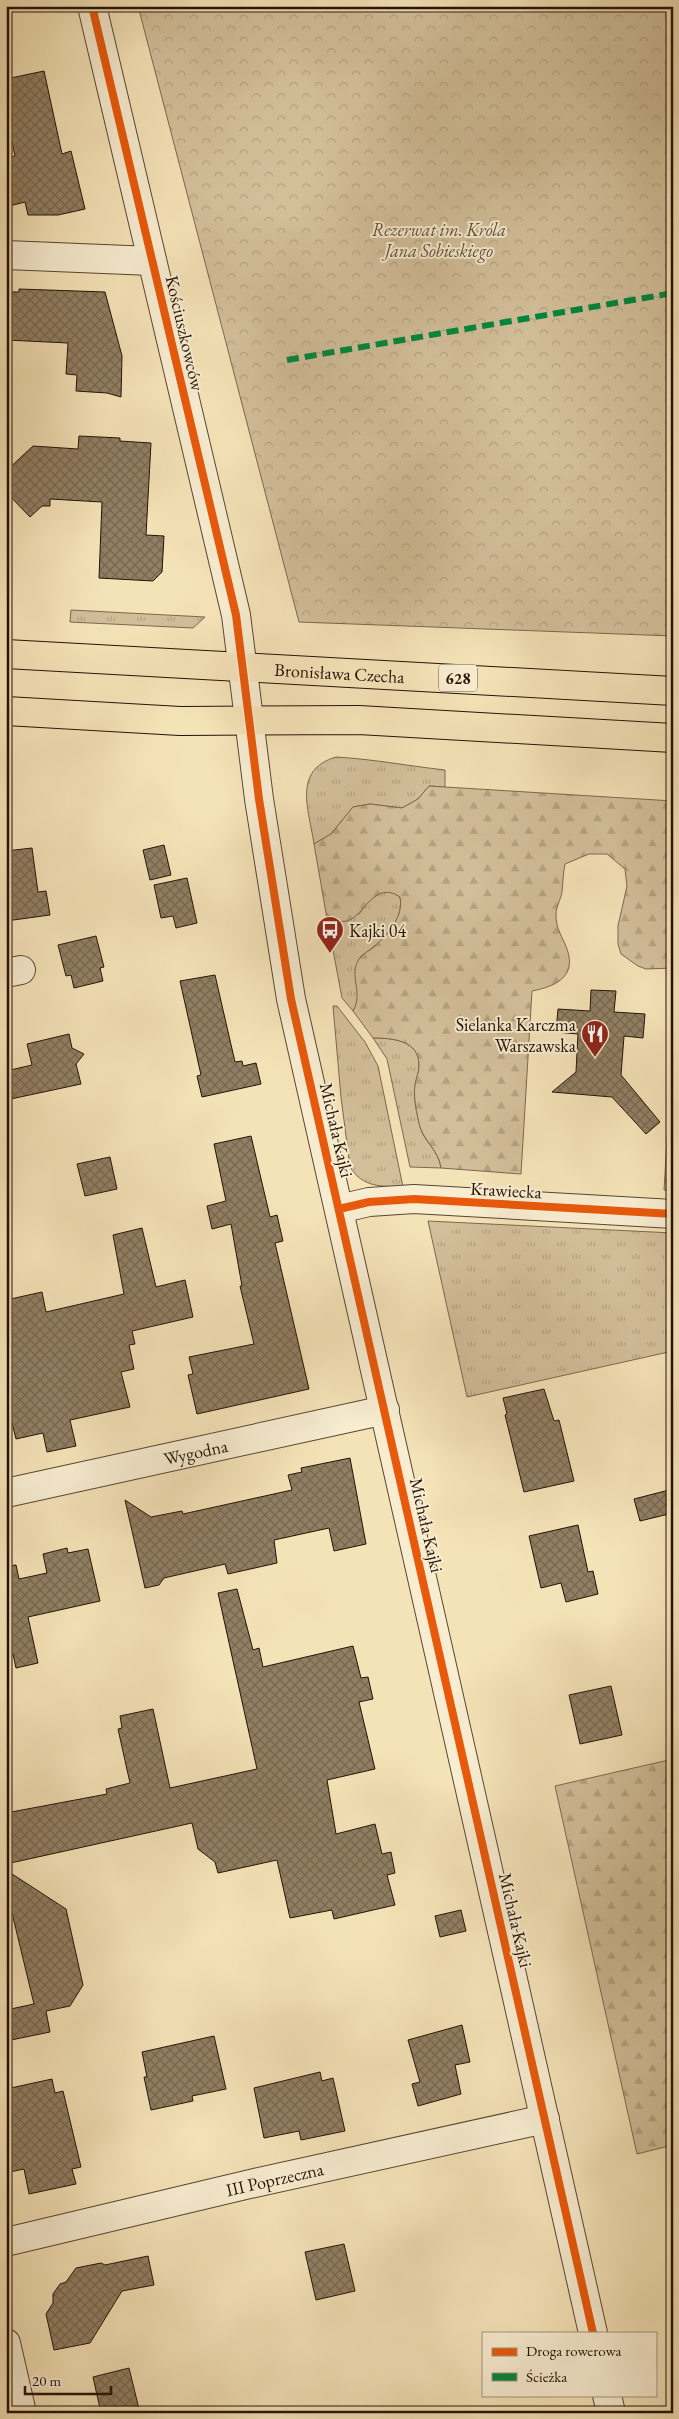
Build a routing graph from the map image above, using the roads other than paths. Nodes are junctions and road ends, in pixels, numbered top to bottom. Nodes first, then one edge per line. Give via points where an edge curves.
1 (92, 6) edge
2 (6, 254) edge
3 (152, 262) junction
4 (6, 654) edge
5 (243, 667) junction
6 (673, 691) edge
7 (6, 711) edge
8 (249, 721) junction
9 (673, 738) edge
10 (339, 1209) junction
11 (673, 1214) edge
12 (386, 1410) junction
13 (6, 1493) edge
14 (545, 2119) junction
15 (6, 2242) edge
16 (593, 2332) edge
17 (6, 2343) edge
18 (607, 2396) edge
19 (22, 2413) edge
20 (611, 2413) edge

1 - 3 street, Kościuszkowców
2 - 3 street
3 - 5 street, Kościuszkowców via 236,614
4 - 5 main road, Bronisława Czecha / 628
5 - 6 main road, Bronisława Czecha / 628
5 - 8 street, Kościuszkowców
7 - 8 main road via 180,721
8 - 9 main road via 359,720
8 - 10 street, Michała Kajki via 292,999
10 - 11 street, Krawiecka via 369,1202 414,1199
10 - 12 street, Michała Kajki
12 - 13 street, Wygodna
12 - 14 street, Michała Kajki
14 - 15 street, III Poprzeczna
14 - 16 street, Michała Kajki
17 - 19 street
18 - 20 street

